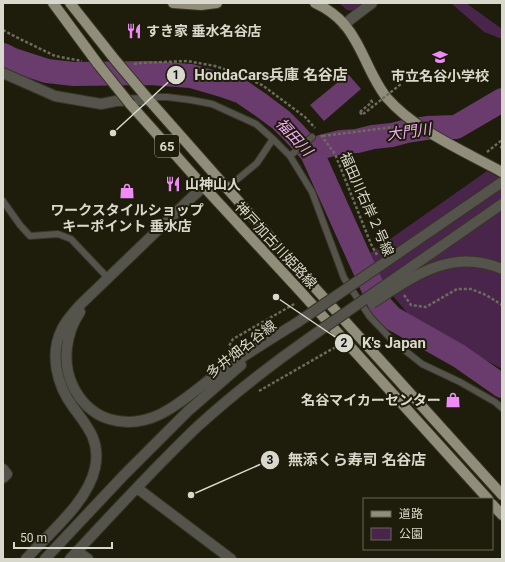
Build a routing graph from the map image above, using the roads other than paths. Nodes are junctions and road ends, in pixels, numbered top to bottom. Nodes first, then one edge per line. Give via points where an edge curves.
1 (53, 3) edge
2 (70, 3) edge
3 (173, 3) edge
4 (216, 3) edge
5 (314, 3) edge
6 (372, 3) edge
7 (344, 25) junction
8 (3, 73) edge
9 (149, 100) junction
10 (273, 138) junction
11 (312, 138) dead end
12 (290, 156) junction
13 (502, 172) edge
14 (216, 176) junction
15 (502, 182) edge
16 (204, 187) junction
17 (227, 188) junction
18 (3, 201) edge
19 (502, 204) edge
20 (502, 269) edge
21 (108, 278) junction
22 (298, 322) junction
23 (313, 338) junction
24 (502, 408) edge
25 (3, 469) edge
26 (3, 478) edge
27 (137, 488) junction
28 (502, 495) edge
29 (487, 498) edge
30 (493, 505) edge
31 (502, 515) edge
32 (77, 551) junction
33 (26, 559) edge
34 (46, 559) edge
35 (70, 559) edge
36 (88, 559) edge
37 (231, 559) edge

1 - 16 main road, 神戸加古川姫路線 / 65, bridge via 130,104
2 - 9 main road, 神戸加古川姫路線 / 65
3 - 4 main road
5 - 7 main road via 325,8
6 - 7 street
7 - 13 main road via 388,99 437,137
8 - 9 street via 55,96 101,104
9 - 10 lane via 167,97 212,104 256,124
9 - 14 main road, 神戸加古川姫路線 / 65
10 - 12 lane
10 - 17 lane via 257,163
11 - 12 lane
12 - 24 lane via 312,192 344,278 370,317 392,340 422,364 460,382
14 - 16 street
14 - 17 main road, 神戸加古川姫路線 / 65
15 - 22 street, 多井畑名谷線, bridge
16 - 21 street
16 - 29 main road, 神戸加古川姫路線 / 65
17 - 28 main road, 神戸加古川姫路線 / 65
18 - 21 lane via 30,236 58,234 71,239
19 - 23 street, bridge
20 - 23 street, bridge via 476,261 442,264 430,268
21 - 22 street via 78,314 68,337 66,351 70,379 76,392 84,403 104,418 129,422 155,417
21 - 33 street via 69,317 61,330 56,357 59,382 95,442 96,467 86,492
22 - 34 street, 多井畑名谷線 via 220,382 188,411
23 - 27 street via 229,399 168,455
25 - 26 street via 7,474
27 - 32 street
27 - 37 street
30 - 31 main road
32 - 35 street
32 - 36 street

